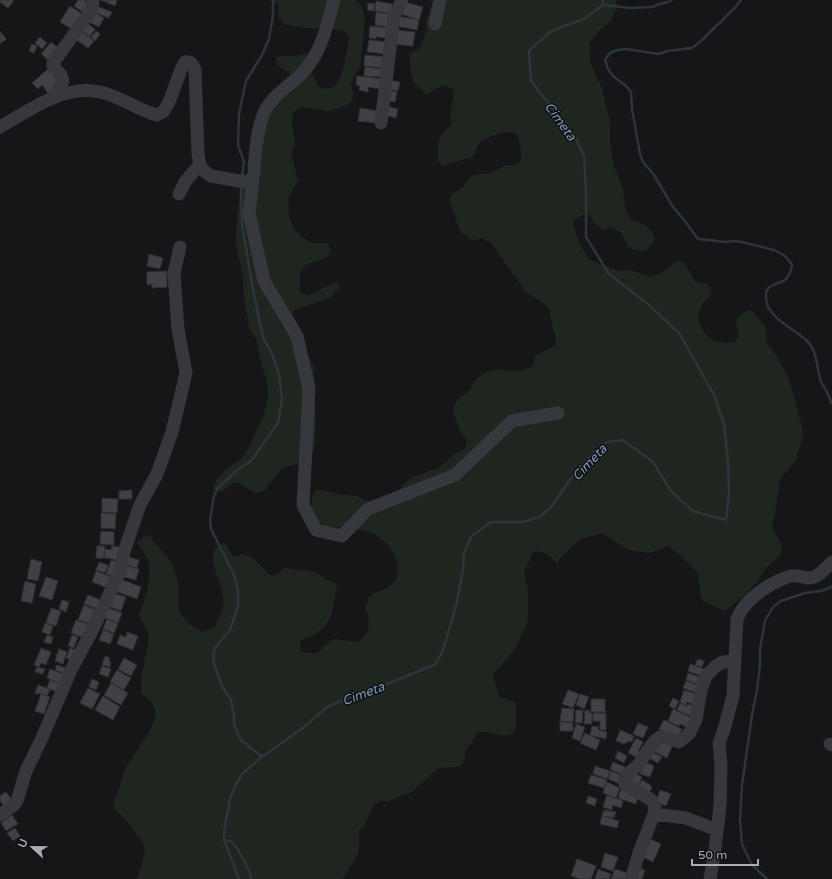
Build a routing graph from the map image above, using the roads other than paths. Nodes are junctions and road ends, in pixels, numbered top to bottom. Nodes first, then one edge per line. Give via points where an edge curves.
1 (93, 0) edge
2 (334, 0) edge
3 (402, 0) edge
4 (440, 0) edge
5 (435, 24) dead end
6 (54, 98) junction
7 (381, 123) dead end
8 (0, 127) edge
9 (200, 164) junction
10 (253, 178) junction
11 (179, 194) dead end
12 (180, 247) dead end
13 (558, 413) dead end
14 (832, 562) edge
15 (735, 661) junction
16 (654, 814) junction
17 (0, 815) edge
18 (717, 830) junction
19 (631, 879) edge
20 (710, 879) edge

1 - 6 street via 92,9 53,63 63,81
2 - 10 street via 316,55 304,71 272,98 264,112
3 - 7 street via 394,16
4 - 5 street
6 - 8 street
6 - 9 street via 69,92 100,92 157,115 163,112 169,102 182,67 186,62 192,62 195,70
9 - 10 street via 211,176 244,182
9 - 11 street
10 - 13 street via 249,213 264,282 298,336 309,389 303,506 316,530 342,536 368,510 455,475 512,421
12 - 17 street via 174,273 178,329 186,373 172,432 156,474 140,504 120,571 71,670 26,771 17,801
14 - 15 street via 821,573 811,578 790,576 772,584 760,591 740,611 736,624
15 - 16 street via 723,662 706,676 696,720 689,734 679,742 660,736 624,780 627,786 653,802
15 - 18 street via 733,696 719,744 721,765
16 - 18 street via 686,818
16 - 19 street
18 - 20 street

